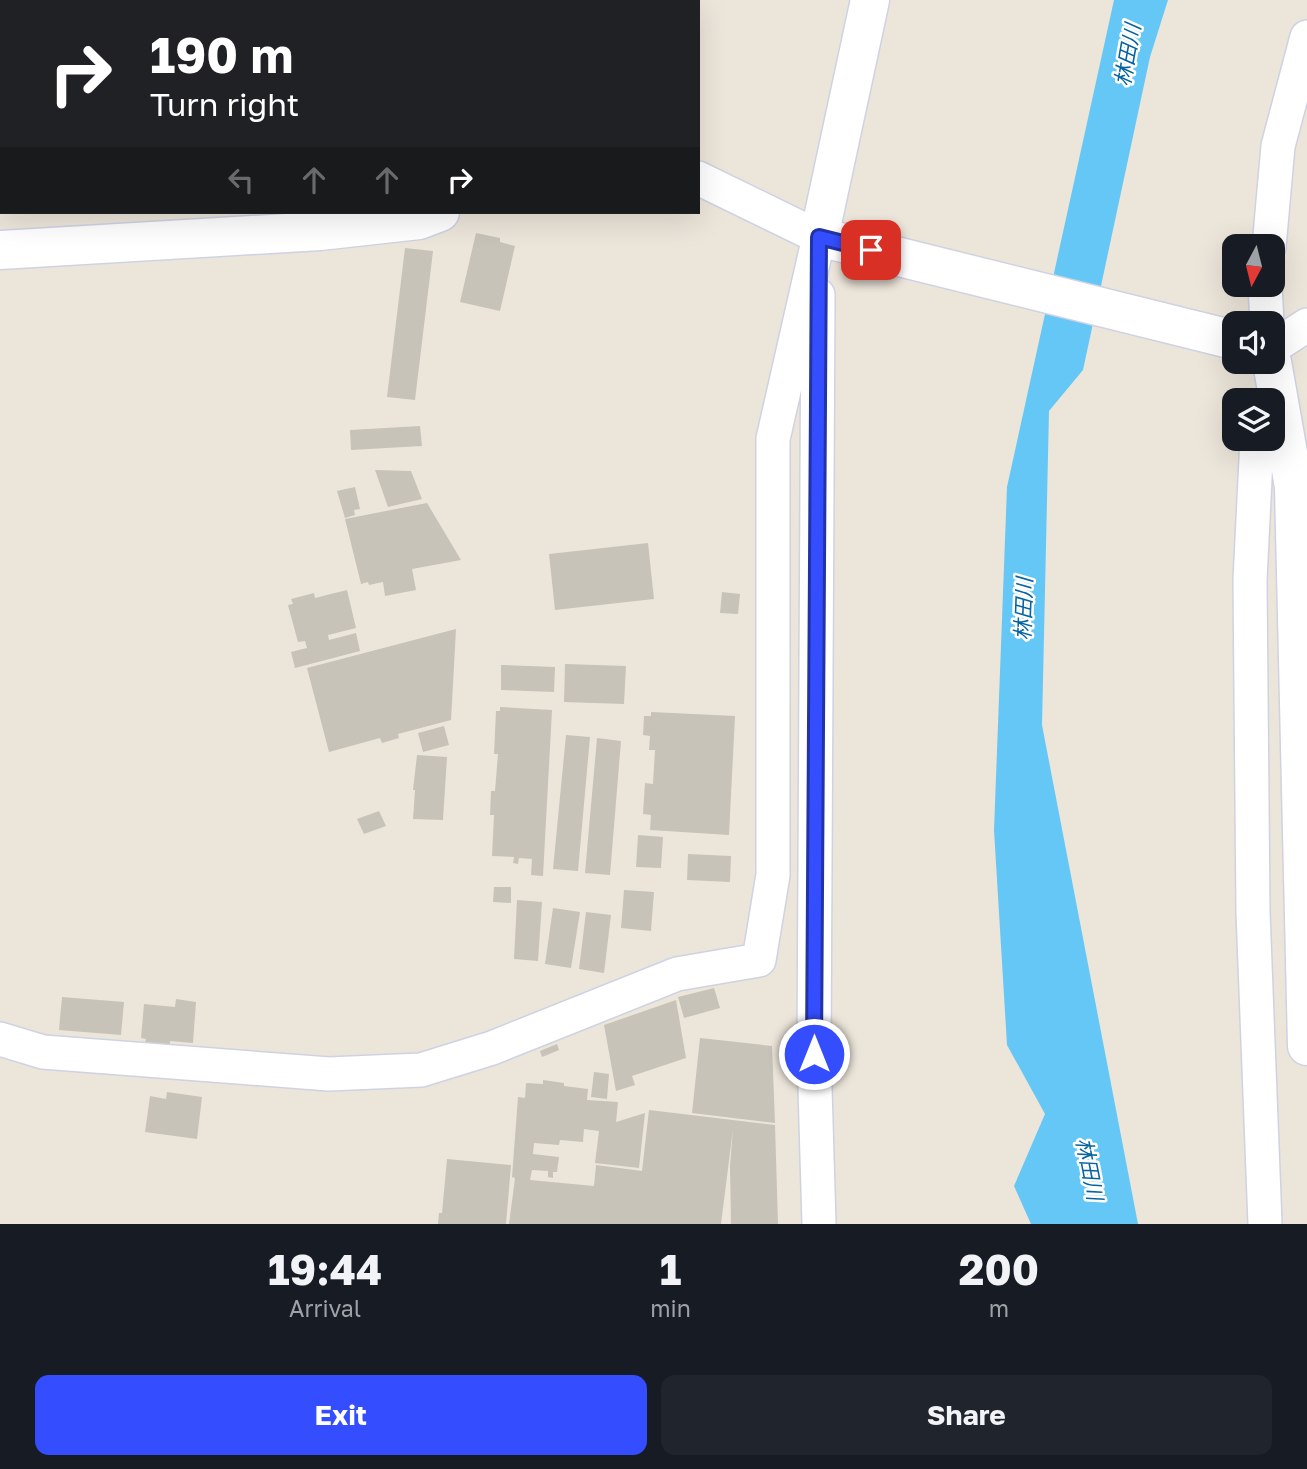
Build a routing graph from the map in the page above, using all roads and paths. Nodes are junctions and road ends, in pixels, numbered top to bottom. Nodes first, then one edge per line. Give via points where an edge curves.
1 (870, 0) edge
2 (1307, 37) edge
3 (700, 179) edge
4 (435, 214) edge
5 (1270, 234) edge
6 (819, 237) junction
7 (0, 250) edge
8 (1307, 325) edge
9 (1222, 337) edge
10 (1285, 355) edge
11 (1272, 374) edge
12 (1256, 451) edge
13 (1301, 540) edge
14 (1306, 920) edge
15 (0, 1039) edge
16 (1307, 1046) edge
17 (819, 1224) edge
18 (1265, 1224) edge

1 - 6 main road
2 - 5 street via 1278,146
3 - 6 street
4 - 7 main road via 419,220 320,230
6 - 9 main road
6 - 15 street via 773,439 773,875 759,960 677,974 492,1048 421,1070 329,1074 43,1052
6 - 17 street via 814,1054
8 - 10 street
11 - 13 main road
12 - 18 street via 1250,580 1253,912
13 - 14 main road
14 - 16 main road

